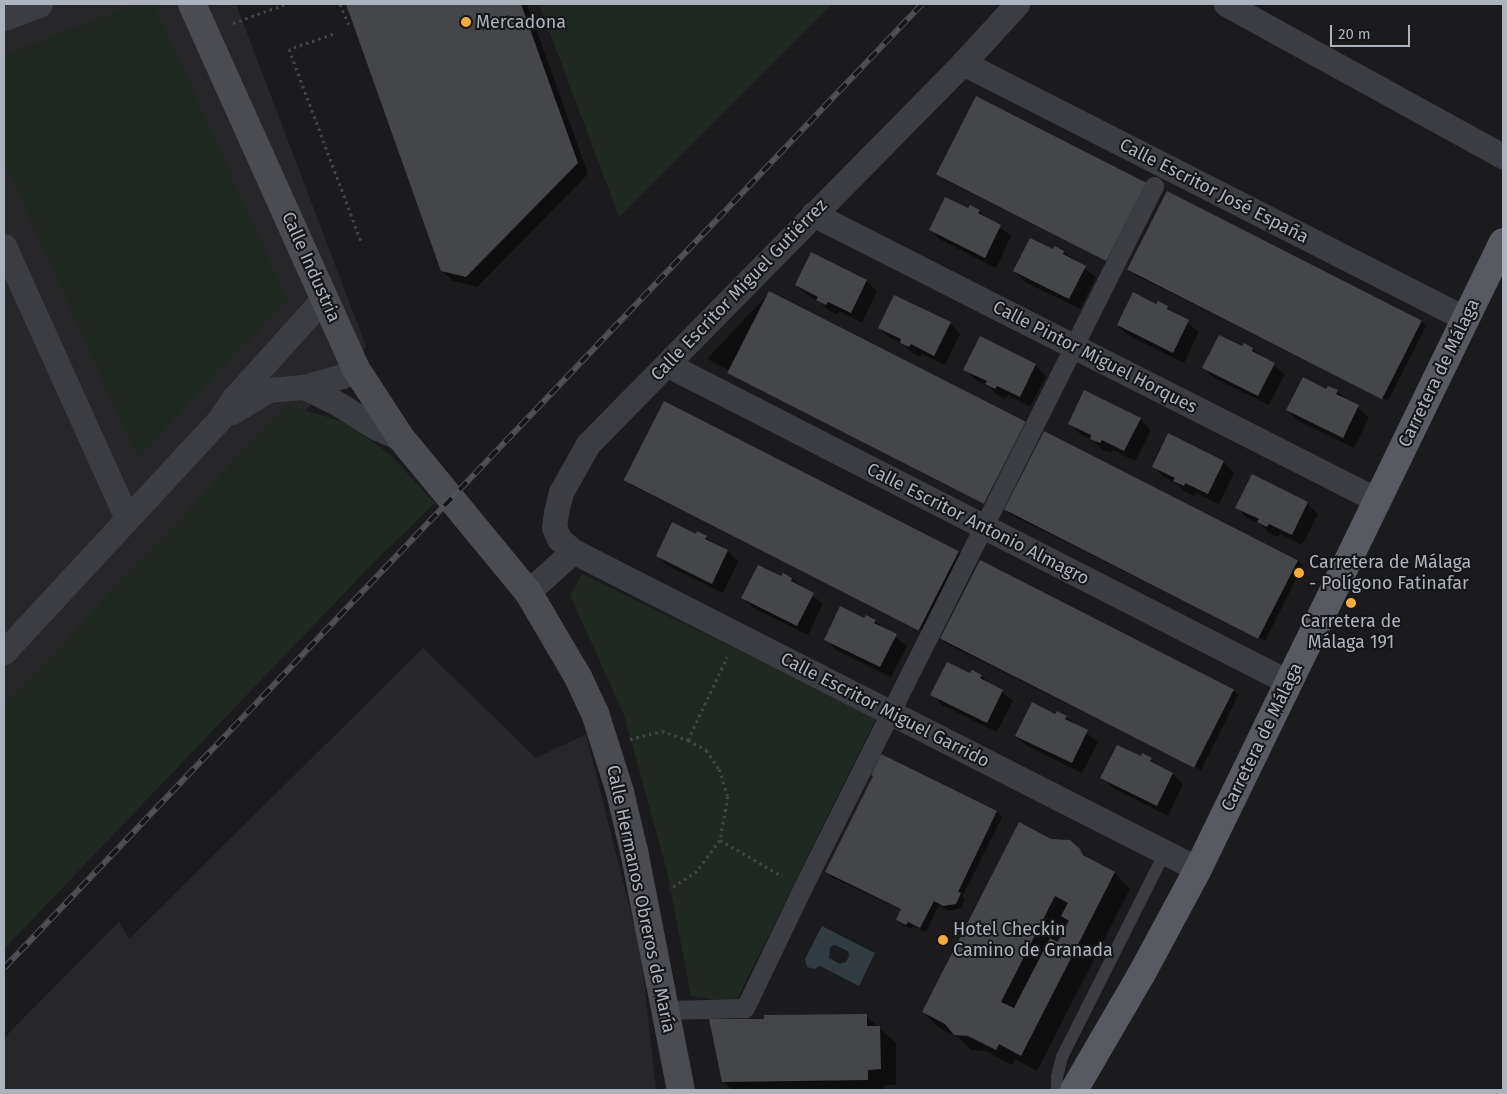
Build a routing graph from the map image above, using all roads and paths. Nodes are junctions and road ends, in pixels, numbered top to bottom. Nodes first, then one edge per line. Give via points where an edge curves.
1 (39, 4) edge
2 (192, 4) edge
3 (286, 4) edge
4 (340, 4) edge
5 (1017, 4) edge
6 (1226, 4) edge
7 (4, 17) edge
8 (233, 23) dead end
9 (350, 28) dead end
10 (333, 34) dead end
11 (963, 63) junction
12 (1503, 156) edge
13 (1154, 186) dead end
14 (813, 214) junction
15 (1503, 242) edge
16 (362, 244) dead end
17 (4, 246) edge
18 (324, 297) junction
19 (1466, 318) junction
20 (1074, 346) junction
21 (668, 365) junction
22 (356, 370) junction
23 (304, 387) junction
24 (219, 420) junction
25 (402, 438) junction
26 (1377, 500) junction
27 (462, 510) joint
28 (127, 520) junction
29 (984, 527) junction
30 (573, 551) junction
31 (528, 592) junction
32 (738, 634) junction
33 (4, 652) edge
34 (1288, 682) junction
35 (891, 712) junction
36 (688, 740) junction
37 (606, 746) junction
38 (720, 840) junction
39 (1165, 852) junction
40 (1198, 869) junction
41 (803, 887) junction
42 (645, 904) junction
43 (666, 1010) junction
44 (681, 1090) edge
45 (1058, 1090) edge
46 (1074, 1090) edge

1 - 7 street
2 - 18 main road, Calle Industria
3 - 8 path
4 - 9 path
5 - 11 street, Calle Escritor Miguel Gutiérrez
6 - 12 street
10 - 16 path via 289,50
11 - 14 street, Calle Escritor Miguel Gutiérrez
11 - 19 street, Calle Escritor José España
13 - 20 street
14 - 20 street, Calle Pintor Miguel Horques
14 - 21 street, Calle Escritor Miguel Gutiérrez
15 - 19 main road, Carretera de Málaga
17 - 28 street
18 - 22 main road, Calle Industria
18 - 24 street via 234,398
19 - 26 main road, Carretera de Málaga
20 - 26 street, Calle Pintor Miguel Horques
20 - 29 street
21 - 29 street, Calle Escritor Antonio Almagro
21 - 30 street, Calle Escritor Miguel Gutiérrez via 588,444 572,470 561,492 554,527 559,539
22 - 23 street
22 - 25 main road, Calle Industria
23 - 24 street via 268,390
23 - 25 street via 377,428
24 - 28 street
25 - 27 main road, Calle Industria
26 - 34 main road, Carretera de Málaga
27 - 31 main road, Calle Hermanos Obreros de María
28 - 33 street
29 - 34 street, Calle Escritor Antonio Almagro
29 - 35 street
30 - 31 street
30 - 32 street, Calle Escritor Miguel Garrido
31 - 37 main road, Calle Hermanos Obreros de María via 578,677
32 - 35 street, Calle Escritor Miguel Garrido
32 - 36 path
34 - 40 main road, Carretera de Málaga
35 - 39 street, Calle Escritor Miguel Garrido
35 - 41 street
36 - 37 path via 662,732
36 - 38 path via 706,750 719,770 728,796
37 - 42 main road, Calle Hermanos Obreros de María via 620,792
38 - 41 path
38 - 42 path via 698,871
39 - 40 street, Calle Escritor Miguel Garrido
39 - 45 lane via 1062,1057 1057,1077
40 - 46 main road, Carretera de Málaga
41 - 43 street via 745,1008
42 - 43 main road, Calle Hermanos Obreros de María
43 - 44 main road, Calle Hermanos Obreros de María

